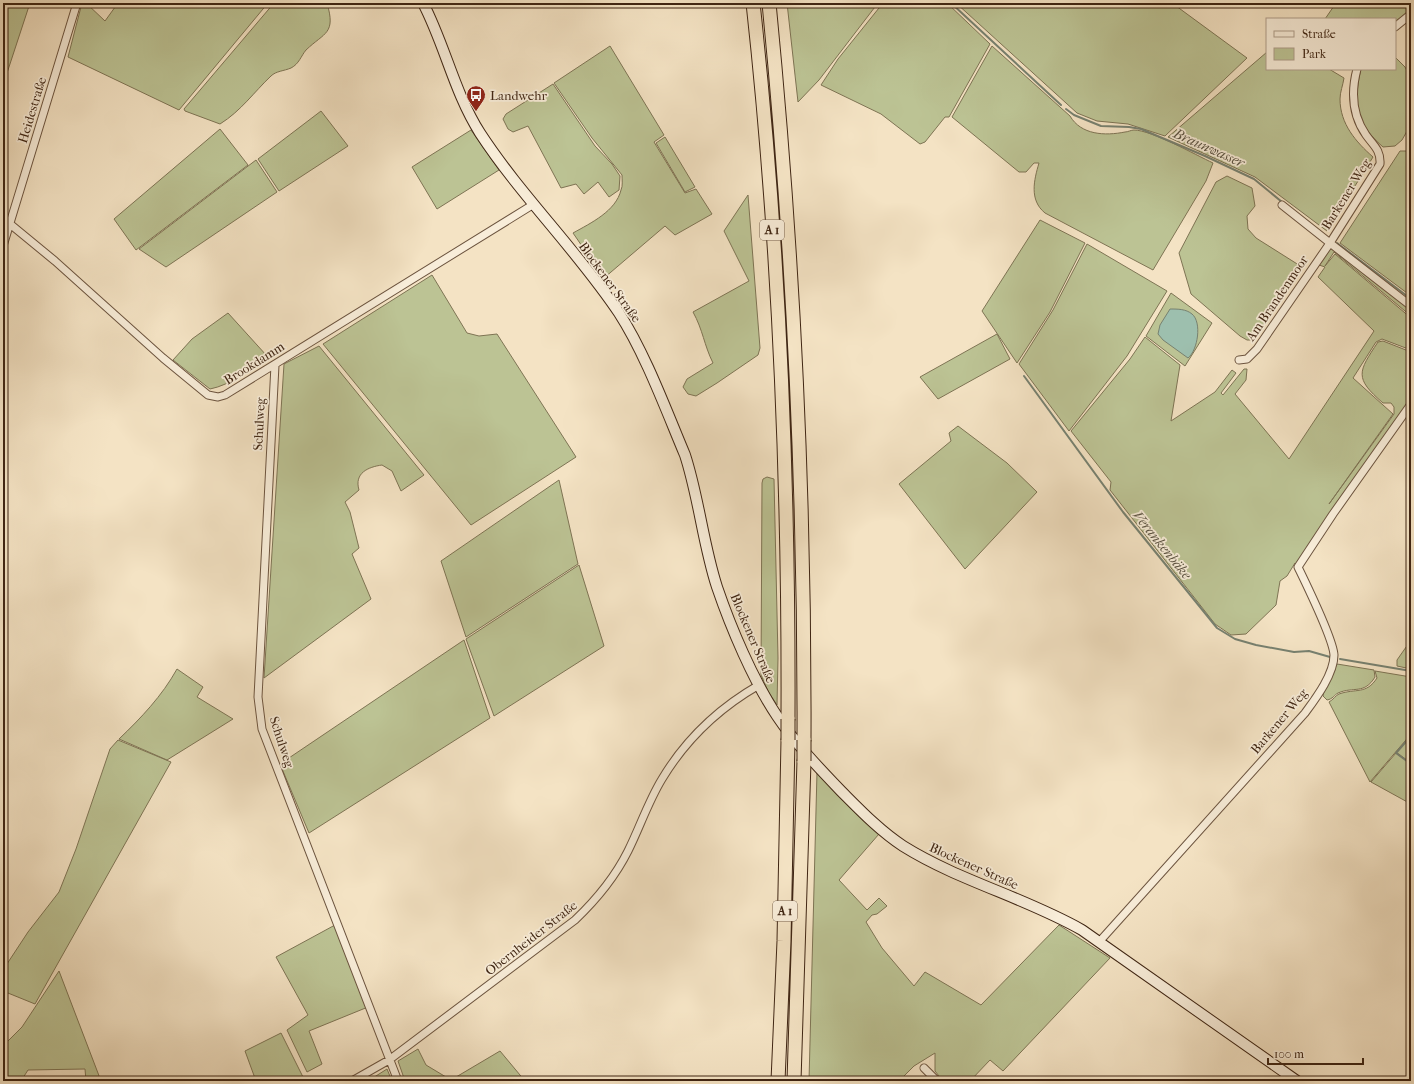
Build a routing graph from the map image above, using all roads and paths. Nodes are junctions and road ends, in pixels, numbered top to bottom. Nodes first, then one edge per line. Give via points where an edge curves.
1 (78, 3) edge
2 (423, 3) edge
3 (753, 3) edge
4 (768, 3) edge
5 (1411, 14) edge
6 (1396, 27) edge
7 (1357, 70) edge
8 (534, 204) junction
9 (1282, 205) dead end
10 (10, 224) junction
11 (1330, 243) junction
12 (3, 246) edge
13 (1411, 306) edge
14 (1240, 360) dead end
15 (275, 365) junction
16 (1411, 404) edge
17 (759, 685) junction
18 (1099, 942) junction
19 (389, 1060) junction
20 (924, 1068) dead end
21 (352, 1081) edge
22 (398, 1081) edge
23 (778, 1081) edge
24 (794, 1081) edge
25 (937, 1081) edge
26 (1297, 1081) edge

1 - 10 street, Heidestraße
2 - 8 street, Blockener Straße via 453,81 468,112 493,151
3 - 23 highway, A 1, bridge via 768,167 788,586 784,941
4 - 24 highway, A 1, bridge via 790,259 800,453 805,655
5 - 6 street
7 - 11 street, Barkener Weg via 1353,88 1356,116 1380,154 1380,164
8 - 15 street, Brookdamm
8 - 17 street, Blockener Straße via 611,302 640,353 691,475 717,587
9 - 11 street, Barkener Weg
10 - 12 street, Heidestraße
10 - 15 street, Brookdamm via 56,261 163,358 208,395 225,395
11 - 13 street, Barkener Weg
11 - 14 street, Am Brandenmoor via 1257,349 1247,359
15 - 19 street, Schulweg via 258,697 262,729
16 - 18 street, Barkener Weg via 1298,567 1333,653 1333,662 1326,681 1305,712
17 - 18 street, Blockener Straße via 777,717 808,756 891,838 956,874 1060,918
17 - 19 street, Obernheider Straße via 710,720 684,747 655,791 624,859 586,910 548,942
18 - 26 street, Blockener Straße
19 - 21 street, Obernheider Straße
19 - 22 street, Schulweg
20 - 25 street

